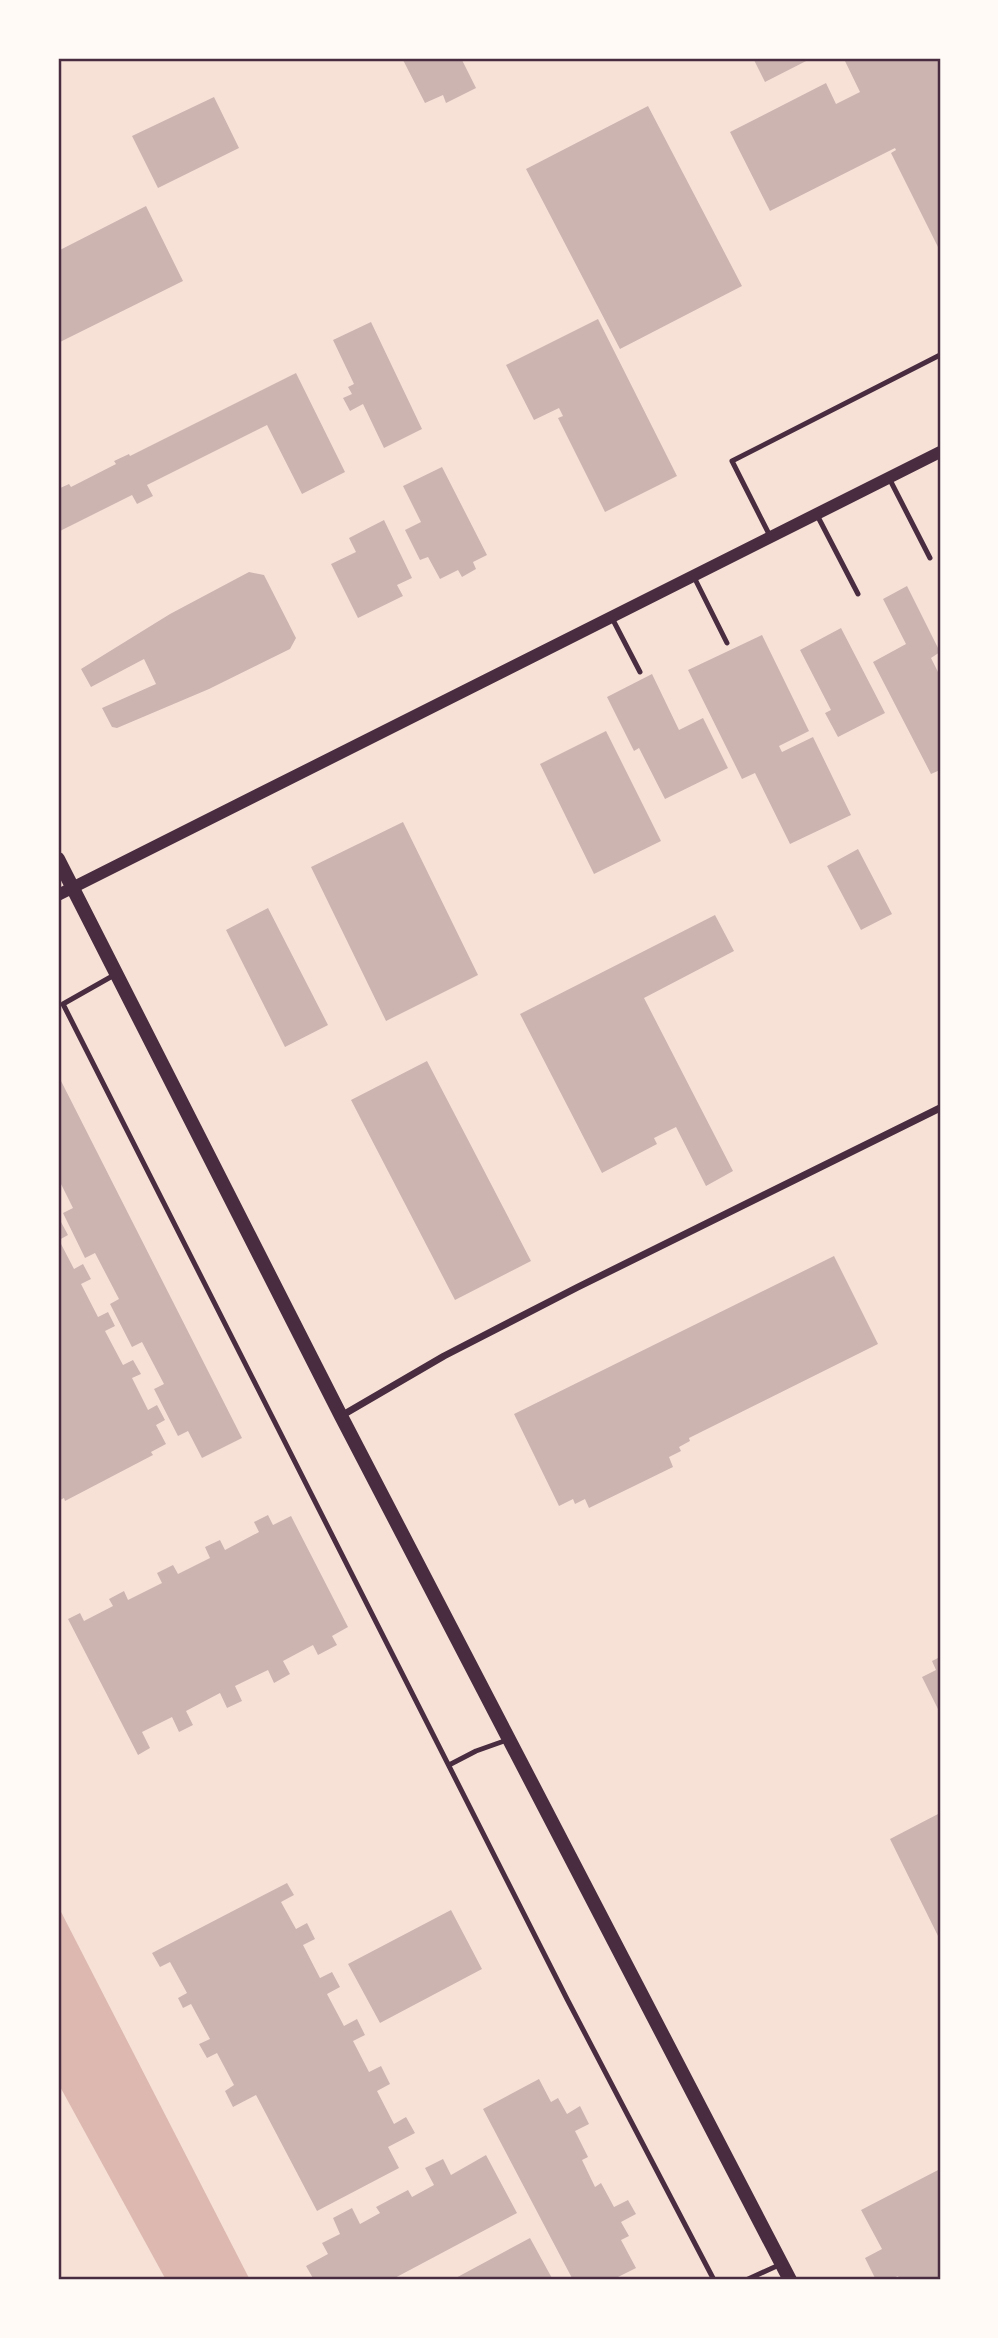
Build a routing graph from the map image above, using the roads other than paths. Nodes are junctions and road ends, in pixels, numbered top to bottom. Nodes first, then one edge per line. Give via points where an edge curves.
1 (940, 355) edge
2 (940, 453) edge
3 (889, 478) junction
4 (817, 515) junction
5 (771, 538) junction
6 (930, 558) dead end
7 (694, 577) junction
8 (858, 594) dead end
9 (612, 618) junction
10 (727, 643) dead end
11 (640, 672) dead end
12 (58, 859) edge
13 (73, 888) junction
14 (58, 895) edge
15 (116, 974) junction
16 (940, 1108) edge
17 (341, 1416) junction
18 (510, 1739) junction
19 (449, 1765) junction
20 (782, 2263) junction
21 (714, 2280) edge
22 (746, 2280) edge
23 (790, 2280) edge

1 - 5 lane via 732,461
2 - 3 street
3 - 4 street
3 - 6 lane
4 - 5 street
4 - 8 lane
5 - 7 street
7 - 9 street
7 - 10 lane
9 - 11 lane
9 - 13 street
12 - 13 main road
13 - 14 street
13 - 15 main road
15 - 17 main road
15 - 19 lane via 63,1004
16 - 17 street via 578,1287
17 - 18 main road
18 - 19 lane
18 - 20 main road
19 - 21 lane
20 - 22 lane
20 - 23 main road

